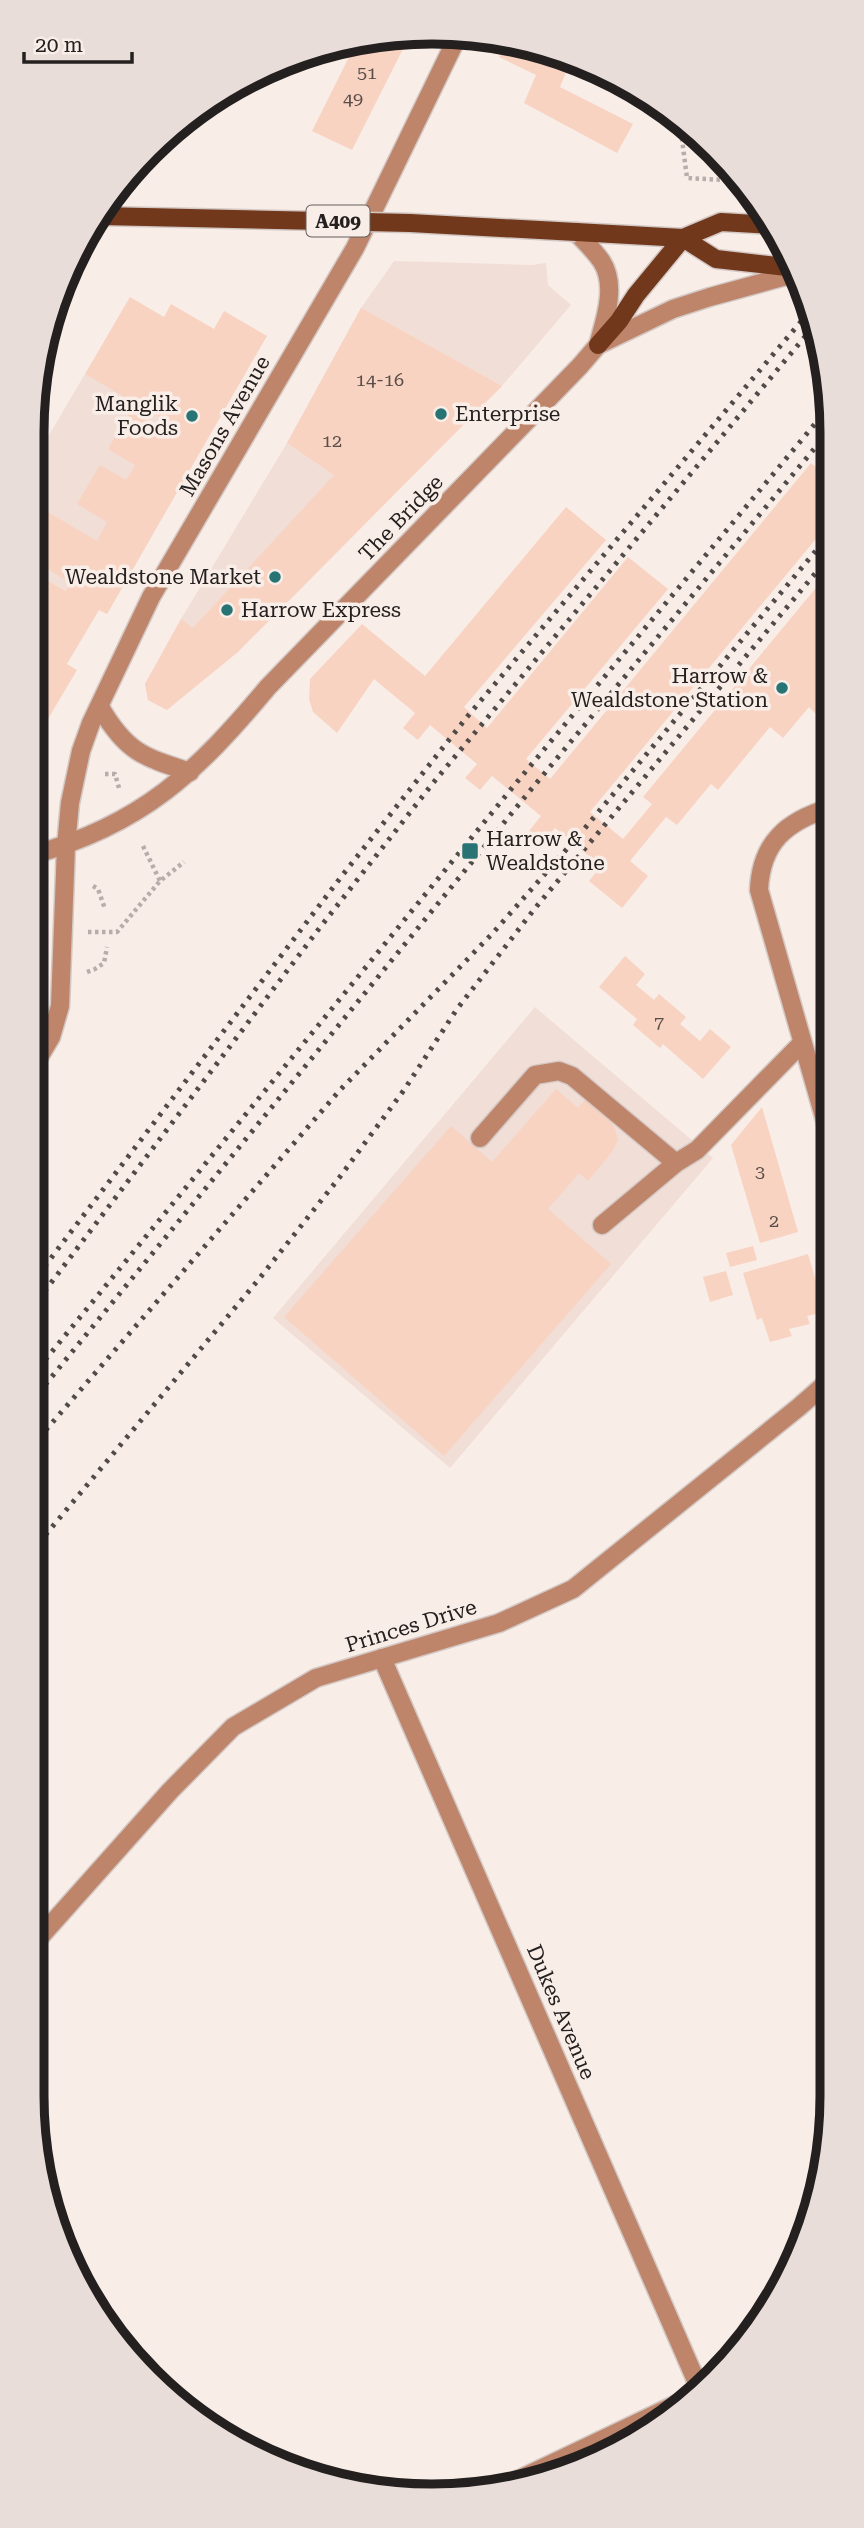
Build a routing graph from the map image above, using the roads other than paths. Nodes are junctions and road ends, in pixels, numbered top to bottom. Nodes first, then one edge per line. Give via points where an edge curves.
1 (454, 45) edge
2 (109, 216) edge
3 (760, 224) edge
4 (576, 232) junction
5 (683, 238) junction
6 (783, 267) edge
7 (787, 276) edge
8 (613, 316) junction
9 (598, 345) junction
10 (100, 707) junction
11 (190, 772) junction
12 (820, 811) edge
13 (66, 846) junction
14 (44, 852) edge
15 (802, 1043) junction
16 (44, 1049) edge
17 (820, 1096) edge
18 (480, 1138) dead end
19 (676, 1163) junction
20 (602, 1224) dead end
21 (820, 1389) edge
22 (382, 1658) junction
23 (44, 1933) edge
24 (696, 2381) edge
25 (653, 2415) edge
26 (542, 2468) edge

1 - 10 street, Masons Avenue via 355,248 151,597
2 - 4 main road, A409, bridge
3 - 5 main road, A409 via 721,222
4 - 5 main road, A409
4 - 8 street via 602,262 609,278
5 - 6 main road, A409 via 716,259
5 - 8 main road
7 - 9 street, The Bridge via 709,297
8 - 9 main road
9 - 11 street, The Bridge
10 - 11 street via 129,747
10 - 13 street, Masons Avenue via 81,751
11 - 13 street, The Bridge via 129,816
12 - 15 street via 782,832 760,870 764,913
13 - 14 street, The Bridge
13 - 16 street, Masons Avenue via 60,1006
15 - 17 street
15 - 19 street via 697,1150
18 - 19 street via 536,1075 559,1072 572,1076
19 - 20 street
21 - 22 street, Princes Drive via 573,1589 499,1623
22 - 23 street, Princes Drive via 316,1678 233,1727
22 - 24 street, Dukes Avenue
25 - 26 street

